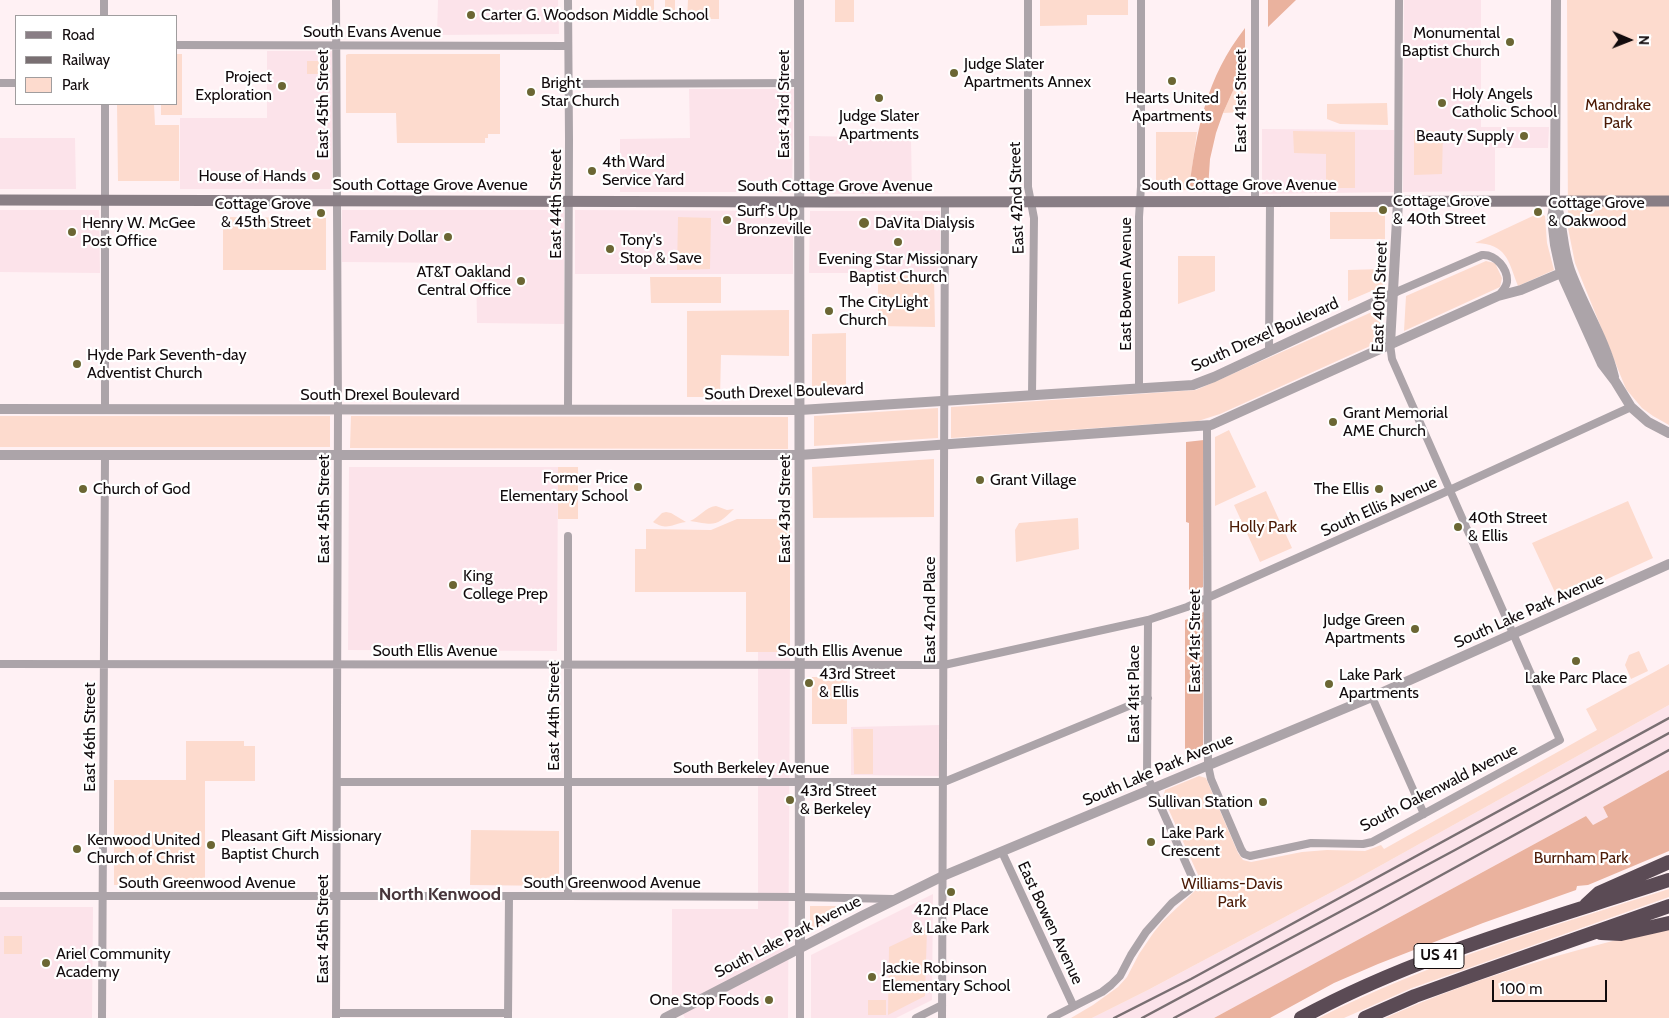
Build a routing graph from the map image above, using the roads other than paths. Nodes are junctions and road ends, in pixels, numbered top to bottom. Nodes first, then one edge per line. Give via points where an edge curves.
1 (104, 0) edge
2 (336, 0) edge
3 (568, 0) edge
4 (799, 0) edge
5 (1028, 0) edge
6 (1141, 0) edge
7 (1255, 0) edge
8 (1399, 0) edge
9 (1556, 0) edge
10 (104, 15) edge
11 (178, 45) edge
12 (336, 45) junction
13 (568, 46) junction
14 (0, 83) edge
15 (15, 83) edge
16 (569, 84) junction
17 (799, 84) junction
18 (104, 105) edge
19 (0, 200) edge
20 (1669, 200) edge
21 (105, 201) junction
22 (337, 201) junction
23 (1556, 201) junction
24 (569, 202) junction
25 (800, 202) junction
26 (945, 202) junction
27 (1031, 202) junction
28 (1140, 202) junction
29 (1255, 202) junction
30 (1270, 202) junction
31 (1398, 202) junction
32 (1561, 273) junction
33 (1394, 294) junction
34 (1498, 296) junction
35 (1390, 344) junction
36 (1268, 350) junction
37 (1615, 380) junction
38 (1139, 388) junction
39 (1032, 395) junction
40 (944, 400) junction
41 (1631, 407) junction
42 (0, 409) edge
43 (568, 409) junction
44 (105, 410) junction
45 (338, 410) junction
46 (800, 410) junction
47 (1207, 426) junction
48 (1669, 433) edge
49 (944, 446) junction
50 (800, 455) junction
51 (0, 456) edge
52 (104, 456) junction
53 (338, 456) junction
54 (1450, 490) junction
55 (568, 536) dead end
56 (1669, 564) edge
57 (1208, 597) junction
58 (1148, 620) junction
59 (1514, 635) junction
60 (0, 664) edge
61 (104, 664) junction
62 (337, 665) junction
63 (568, 665) junction
64 (800, 665) junction
65 (944, 665) junction
66 (1372, 697) junction
67 (1148, 698) junction
68 (1560, 740) joint
69 (1208, 765) junction
70 (568, 781) junction
71 (800, 781) junction
72 (337, 782) junction
73 (944, 782) junction
74 (1153, 788) junction
75 (1424, 814) junction
76 (1241, 849) joint
77 (1002, 852) junction
78 (1669, 862) edge
79 (943, 876) junction
80 (1669, 880) edge
81 (0, 896) edge
82 (103, 896) junction
83 (509, 896) junction
84 (568, 896) junction
85 (336, 897) junction
86 (800, 897) junction
87 (894, 899) junction
88 (1669, 906) edge
89 (1582, 909) junction
90 (1669, 923) edge
91 (1593, 932) junction
92 (800, 948) junction
93 (942, 1005) junction
94 (1073, 1006) junction
95 (336, 1016) edge
96 (508, 1016) edge
97 (102, 1018) edge
98 (665, 1018) edge
99 (800, 1018) edge
100 (916, 1018) edge
101 (942, 1018) edge
102 (1051, 1018) edge
103 (1301, 1018) edge
104 (1365, 1018) edge

1 - 10 street
2 - 12 street, East 45th Street
3 - 13 street, East 44th Street
4 - 17 street, East 43rd Street
5 - 27 street, East 42nd Street via 1028,187
6 - 28 street, East Bowen Avenue
7 - 29 street, East 41st Street
8 - 31 street, East 40th Street
9 - 23 street
11 - 12 street, South Evans Avenue
12 - 13 street, South Evans Avenue
12 - 22 street, East 45th Street
13 - 16 street, East 44th Street
14 - 15 street
16 - 17 street
16 - 24 street, East 44th Street
17 - 25 street, East 43rd Street
18 - 21 street
19 - 21 main road, South Cottage Grove Avenue
20 - 23 main road, South Cottage Grove Avenue
21 - 22 main road, South Cottage Grove Avenue
21 - 44 street
22 - 24 main road, South Cottage Grove Avenue
22 - 45 street, East 45th Street
23 - 31 main road, South Cottage Grove Avenue
23 - 32 street via 1552,218
23 - 37 street via 1570,269 1610,359
24 - 25 main road, South Cottage Grove Avenue
24 - 43 street, East 44th Street
25 - 26 main road, South Cottage Grove Avenue
25 - 46 street, East 43rd Street
26 - 27 main road, South Cottage Grove Avenue
26 - 40 street, East 42nd Place
27 - 28 main road, South Cottage Grove Avenue
27 - 39 street, East 42nd Street via 1034,218
28 - 29 main road, South Cottage Grove Avenue
28 - 38 street, East Bowen Avenue
29 - 30 main road, South Cottage Grove Avenue
30 - 31 main road, South Cottage Grove Avenue
30 - 36 street
31 - 33 street, East 40th Street
32 - 34 street
32 - 37 street via 1602,364
33 - 34 street, South Drexel Boulevard via 1488,255 1499,261 1507,279
33 - 35 street, East 40th Street
33 - 36 street, South Drexel Boulevard
34 - 35 street
35 - 47 street
35 - 54 street, East 40th Street via 1392,359
36 - 38 street, South Drexel Boulevard via 1193,385
37 - 41 street
38 - 39 street, South Drexel Boulevard
39 - 40 street, South Drexel Boulevard
40 - 46 street, South Drexel Boulevard
40 - 49 street, East 42nd Place
41 - 48 street via 1648,422
41 - 54 street, South Ellis Avenue
42 - 44 street, South Drexel Boulevard
43 - 45 street, South Drexel Boulevard
43 - 46 street, South Drexel Boulevard
44 - 45 street, South Drexel Boulevard
45 - 53 street, East 45th Street
46 - 50 street, East 43rd Street
47 - 49 street
47 - 57 street, East 41st Street
49 - 50 street
49 - 65 street, East 42nd Place
50 - 53 street
50 - 64 street, East 43rd Street
51 - 52 street
52 - 53 street
52 - 61 street, East 46th Street
53 - 62 street, East 45th Street
54 - 57 street, South Ellis Avenue
54 - 59 street, East 40th Street
55 - 63 street, East 44th Street
56 - 59 street, South Lake Park Avenue
57 - 58 street, South Ellis Avenue
57 - 69 street, East 41st Street
58 - 65 street, South Ellis Avenue
58 - 67 street, East 41st Place
59 - 66 street, South Lake Park Avenue
59 - 68 street, East 40th Street
60 - 61 street, South Ellis Avenue
61 - 62 street, South Ellis Avenue
61 - 82 street, East 46th Street
62 - 63 street, South Ellis Avenue
62 - 72 street, East 45th Street
63 - 64 street, South Ellis Avenue
63 - 70 street, East 44th Street
64 - 65 street, South Ellis Avenue
64 - 71 street, East 43rd Street
65 - 73 street, East 42nd Place
66 - 69 street, South Lake Park Avenue
66 - 75 street
67 - 73 street, South Berkeley Avenue
67 - 74 street, East 41st Place via 1147,776
68 - 75 street, South Oakenwald Avenue
69 - 74 street, South Lake Park Avenue
69 - 76 street, East 41st Street
70 - 71 street, South Berkeley Avenue
70 - 72 street, South Berkeley Avenue
70 - 84 street, East 44th Street
71 - 73 street, South Berkeley Avenue
71 - 86 street, East 43rd Street
72 - 85 street, East 45th Street
73 - 79 street, East 42nd Place
74 - 77 street, South Lake Park Avenue
74 - 94 street, East 41st Place via 1193,884 1146,932 1120,976 1102,992
75 - 76 street, South Oakenwald Avenue via 1363,844 1311,843 1250,856
77 - 79 street, South Lake Park Avenue
77 - 94 street, East Bowen Avenue
78 - 89 highway via 1599,892
79 - 87 street, South Lake Park Avenue
79 - 93 street, East 42nd Place
80 - 89 highway, US 41
81 - 82 street, South Greenwood Avenue
82 - 85 street, South Greenwood Avenue
82 - 97 street, East 46th Street
83 - 84 street, South Greenwood Avenue
83 - 85 street, South Greenwood Avenue
83 - 96 street
84 - 86 street, South Greenwood Avenue
85 - 95 street, East 45th Street
86 - 87 street, South Greenwood Avenue
86 - 92 street, East 43rd Street
87 - 92 street, South Lake Park Avenue
88 - 91 highway, US 41
89 - 103 highway, US 41 via 1391,974
90 - 91 highway via 1621,934
91 - 104 highway, US 41 via 1415,996
92 - 98 street, South Lake Park Avenue
92 - 99 street, East 43rd Street
93 - 100 street
93 - 101 street, East 42nd Place
94 - 102 street
95 - 96 street

